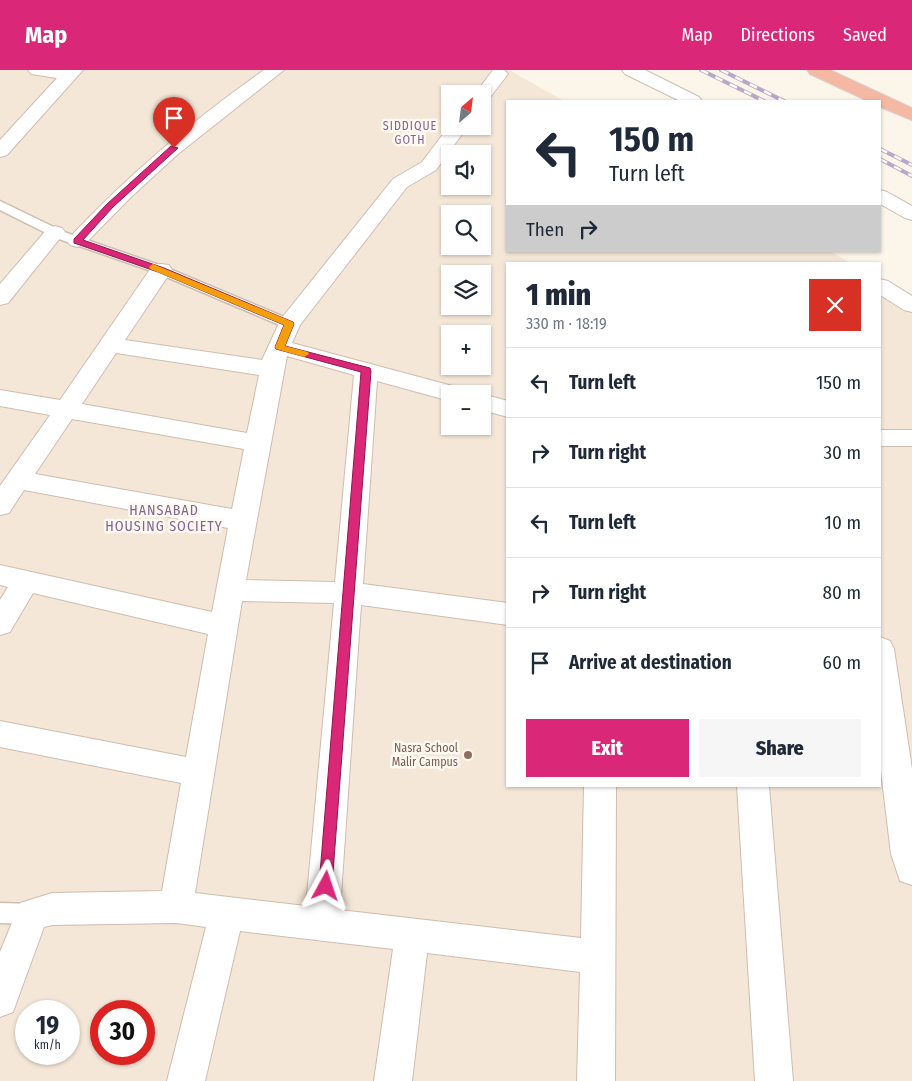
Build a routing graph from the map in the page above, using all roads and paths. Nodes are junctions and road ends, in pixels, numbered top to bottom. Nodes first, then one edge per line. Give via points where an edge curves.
1 (37, 70) edge
2 (275, 70) edge
3 (631, 70) edge
4 (816, 70) edge
5 (853, 70) edge
6 (72, 73) edge
7 (499, 74) dead end
8 (490, 85) edge
9 (887, 85) dead end
10 (691, 100) edge
11 (880, 100) edge
12 (881, 100) edge
13 (912, 115) edge
14 (452, 135) edge
15 (0, 151) edge
16 (881, 197) edge
17 (0, 205) edge
18 (912, 214) edge
19 (55, 232) junction
20 (78, 241) junction
21 (161, 270) junction
22 (881, 287) edge
23 (0, 298) edge
24 (912, 305) edge
25 (109, 345) junction
26 (280, 347) junction
27 (366, 371) junction
28 (441, 391) edge
29 (0, 398) edge
30 (491, 404) edge
31 (506, 408) edge
32 (66, 409) junction
33 (881, 438) edge
34 (912, 438) edge
35 (258, 444) junction
36 (18, 480) junction
37 (0, 506) edge
38 (244, 521) junction
39 (13, 578) edge
40 (230, 590) junction
41 (349, 593) junction
42 (506, 614) edge
43 (0, 624) edge
44 (224, 626) junction
45 (881, 661) edge
46 (0, 734) edge
47 (199, 773) junction
48 (600, 787) edge
49 (753, 787) edge
50 (912, 870) edge
51 (176, 907) junction
52 (0, 913) edge
53 (227, 913) junction
54 (32, 914) junction
55 (322, 924) junction
56 (412, 935) junction
57 (599, 957) junction
58 (0, 999) edge
59 (186, 1081) edge
60 (393, 1081) edge
61 (596, 1081) edge
62 (774, 1081) edge

1 - 6 street
2 - 20 street via 150,168
3 - 10 street
4 - 11 highway
5 - 9 highway
6 - 15 street
7 - 8 street
12 - 13 highway
14 - 26 street via 429,166 400,183
16 - 18 street
17 - 19 lane
19 - 20 lane
19 - 23 street
20 - 21 lane
21 - 25 street
21 - 26 lane
22 - 24 street
25 - 26 street
25 - 32 street
26 - 27 street
26 - 35 street
27 - 28 street
27 - 41 street
29 - 32 street
30 - 31 street
32 - 35 street
32 - 36 street
33 - 34 street
35 - 38 street
36 - 37 street
36 - 38 street
38 - 40 street
39 - 43 street
39 - 44 street
40 - 41 street
40 - 44 street
41 - 42 street
41 - 55 street
44 - 47 street
45 - 50 street
46 - 47 street
47 - 51 street
48 - 57 street
49 - 62 street
51 - 53 street
51 - 54 street via 52,909
52 - 54 lane
53 - 55 street
53 - 59 street
54 - 58 street
55 - 56 street
56 - 57 street
56 - 60 street
57 - 61 street

